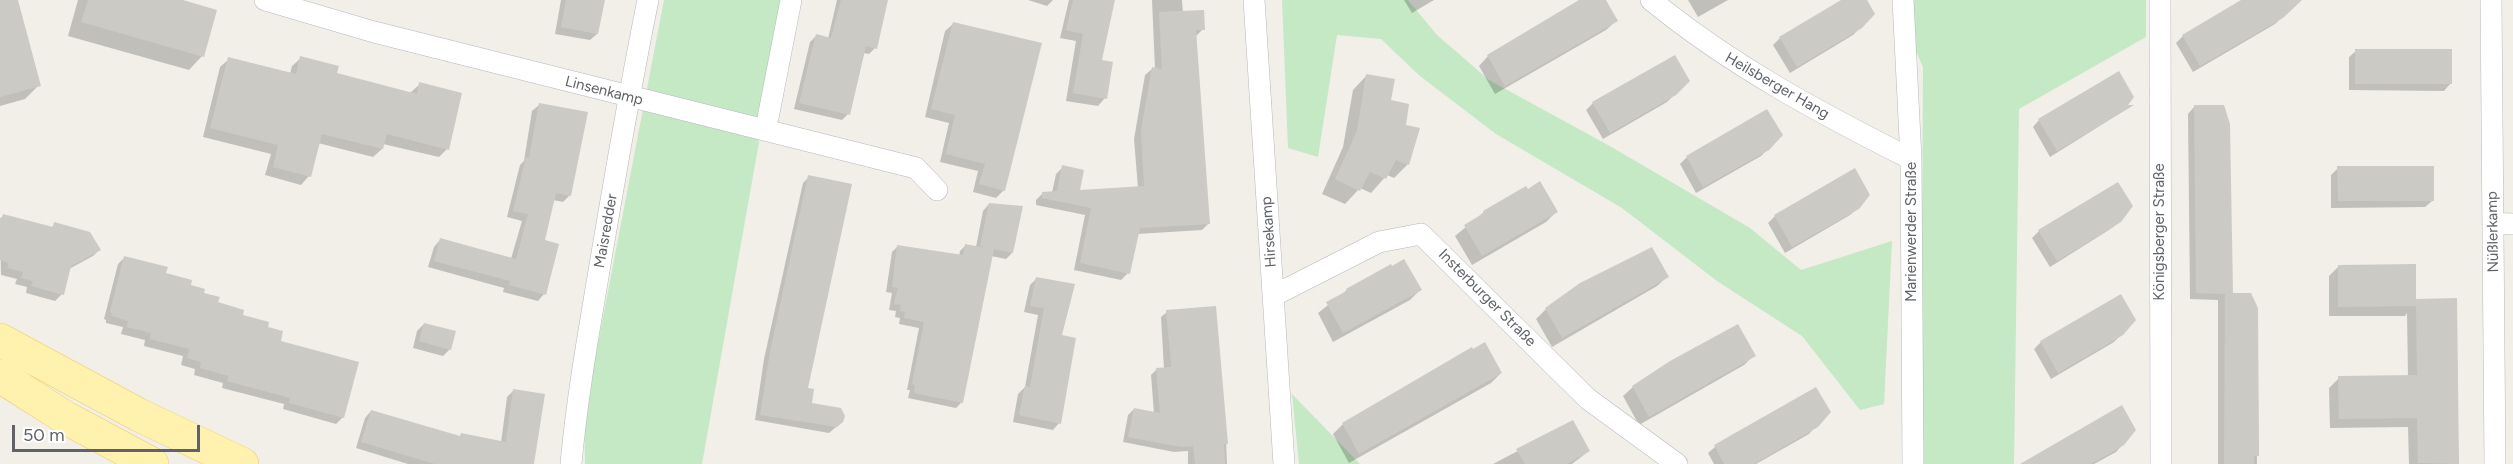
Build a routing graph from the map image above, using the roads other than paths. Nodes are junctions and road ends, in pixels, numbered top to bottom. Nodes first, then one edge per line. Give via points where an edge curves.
1 (265, 0) edge
2 (648, 0) edge
3 (791, 0) edge
4 (1254, 0) edge
5 (1651, 0) edge
6 (1903, 0) edge
7 (2160, 0) edge
8 (2491, 0) edge
9 (628, 97) junction
10 (768, 118) dead end
11 (1911, 159) junction
12 (937, 190) dead end
13 (2503, 224) edge
14 (1273, 296) junction
15 (0, 340) edge
16 (0, 376) edge
17 (139, 415) junction
18 (110, 455) edge
19 (152, 464) edge
20 (242, 464) edge
21 (571, 464) edge
22 (1284, 464) edge
23 (1677, 464) edge
24 (1913, 464) edge
25 (2161, 464) edge
26 (2495, 464) edge

1 - 9 street, Linsenkamp
2 - 9 street, Maisredder
3 - 10 street
4 - 14 street, Hirsekamp
5 - 11 street, Heilsberger Hang via 1692,34 1780,90
6 - 11 street, Marienwerder Straße
7 - 25 street, Königsberger Straße
8 - 13 street, Nüßlerkamp
9 - 12 street, Linsenkamp via 916,168
9 - 21 street, Maisredder via 576,408
11 - 24 street, Marienwerder Straße
13 - 26 street, Nüßlerkamp
14 - 22 street, Hirsekamp
14 - 23 street, Insterburger Straße via 1379,242 1421,234 1588,399
15 - 17 main road
16 - 18 main road via 66,417
17 - 18 main road
17 - 20 main road
18 - 19 main road

